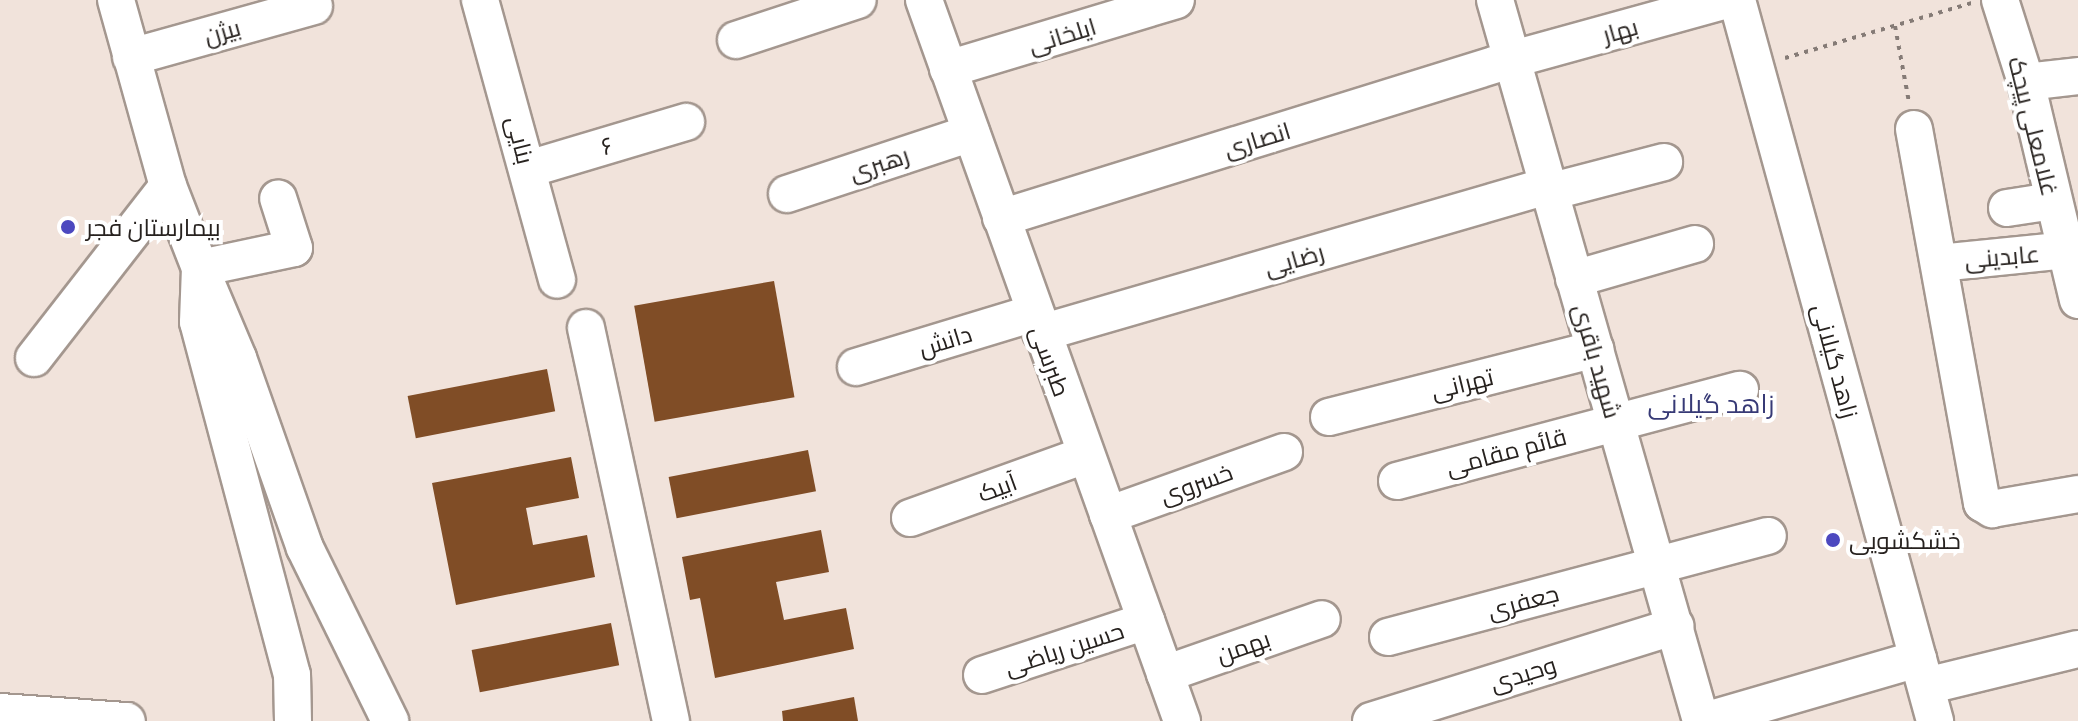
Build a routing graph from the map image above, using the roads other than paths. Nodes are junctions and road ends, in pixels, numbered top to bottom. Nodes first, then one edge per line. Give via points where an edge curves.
1 (116, 0) edge
2 (480, 0) edge
3 (858, 0) edge
4 (924, 0) edge
5 (1176, 0) edge
6 (1495, 0) edge
7 (1727, 0) edge
8 (1737, 0) edge
9 (2000, 0) edge
10 (314, 6) dead end
11 (736, 40) dead end
12 (131, 57) junction
13 (1513, 59) junction
14 (948, 69) junction
15 (2078, 76) edge
16 (2026, 82) junction
17 (686, 122) dead end
18 (1914, 129) road end
19 (971, 133) junction
20 (1664, 162) dead end
21 (528, 169) junction
22 (168, 186) junction
23 (1548, 189) junction
24 (787, 194) dead end
25 (278, 198) dead end
26 (2053, 201) junction
27 (2007, 208) dead end
28 (1001, 218) junction
29 (1695, 244) dead end
30 (2066, 250) junction
31 (1939, 263) junction
32 (200, 268) junction
33 (1574, 279) junction
34 (557, 280) dead end
35 (2078, 300) edge
36 (1037, 323) junction
37 (586, 328) dead end
38 (1595, 349) junction
39 (34, 358) dead end
40 (856, 367) dead end
41 (1740, 390) dead end
42 (1329, 417) dead end
43 (1616, 422) junction
44 (1284, 452) dead end
45 (1085, 455) junction
46 (1397, 481) dead end
47 (2078, 494) edge
48 (1108, 515) junction
49 (910, 518) dead end
50 (1768, 536) dead end
51 (1657, 565) junction
52 (1322, 619) dead end
53 (1146, 621) junction
54 (1676, 626) junction
55 (1388, 637) dead end
56 (2078, 649) edge
57 (1922, 672) junction
58 (1165, 674) junction
59 (982, 675) dead end
60 (0, 712) edge
61 (127, 721) edge
62 (293, 721) edge
63 (390, 721) edge
64 (671, 721) edge
65 (1182, 721) edge
66 (1371, 721) edge
67 (1702, 721) edge
68 (1935, 721) edge

1 - 12 street
2 - 21 street, بنایی
3 - 11 street
4 - 14 street, طبرسی
5 - 14 street, ایلخانی
6 - 13 street, شهید باقری
7 - 13 street, بهار
8 - 57 street, زاهد گیلانی
9 - 16 street, غلامعلی پیچک
10 - 12 street, بیژن
12 - 22 street
13 - 23 street, شهید باقری
13 - 28 street, انصاری
14 - 19 street, طبرسی
15 - 16 street
16 - 26 street, غلامعلی پیچک
17 - 21 street, ۶
18 - 31 street
19 - 24 street, رهبری
19 - 28 street, طبرسی
20 - 23 street, رضایی
21 - 34 street, بنایی
22 - 32 street
22 - 39 street
23 - 33 street, شهید باقری
23 - 36 street, رضایی
25 - 32 street via 294,248
26 - 27 street
26 - 30 street, غلامعلی پیچک
28 - 36 street, طبرسی
29 - 33 street
30 - 31 street, عابدینی
30 - 35 street, غلامعلی پیچک
31 - 47 street via 1982,503 1992,509
32 - 62 street via 198,322 292,675
32 - 63 street via 305,548
33 - 38 street, شهید باقری
36 - 40 street, دانش
36 - 45 street, طبرسی
37 - 64 street
38 - 42 street, تهرانی
38 - 43 street, شهید باقری
41 - 43 street, قائم مقامی
43 - 46 street, قائم مقامی
43 - 51 street, شهید باقری
44 - 48 street, خسروی
45 - 48 street, طبرسی
45 - 49 street, آبیک
48 - 53 street, طبرسی
50 - 51 street, جعفری
51 - 54 street, شهید باقری
51 - 55 street, جعفری
52 - 58 street, بهمن
53 - 58 street, طبرسی
53 - 59 street, حسین ریاضی
54 - 66 street, وحیدی
54 - 67 street, شهید باقری
56 - 57 street
57 - 67 street
57 - 68 street, زاهد گیلانی
58 - 65 street, طبرسی
60 - 61 street

